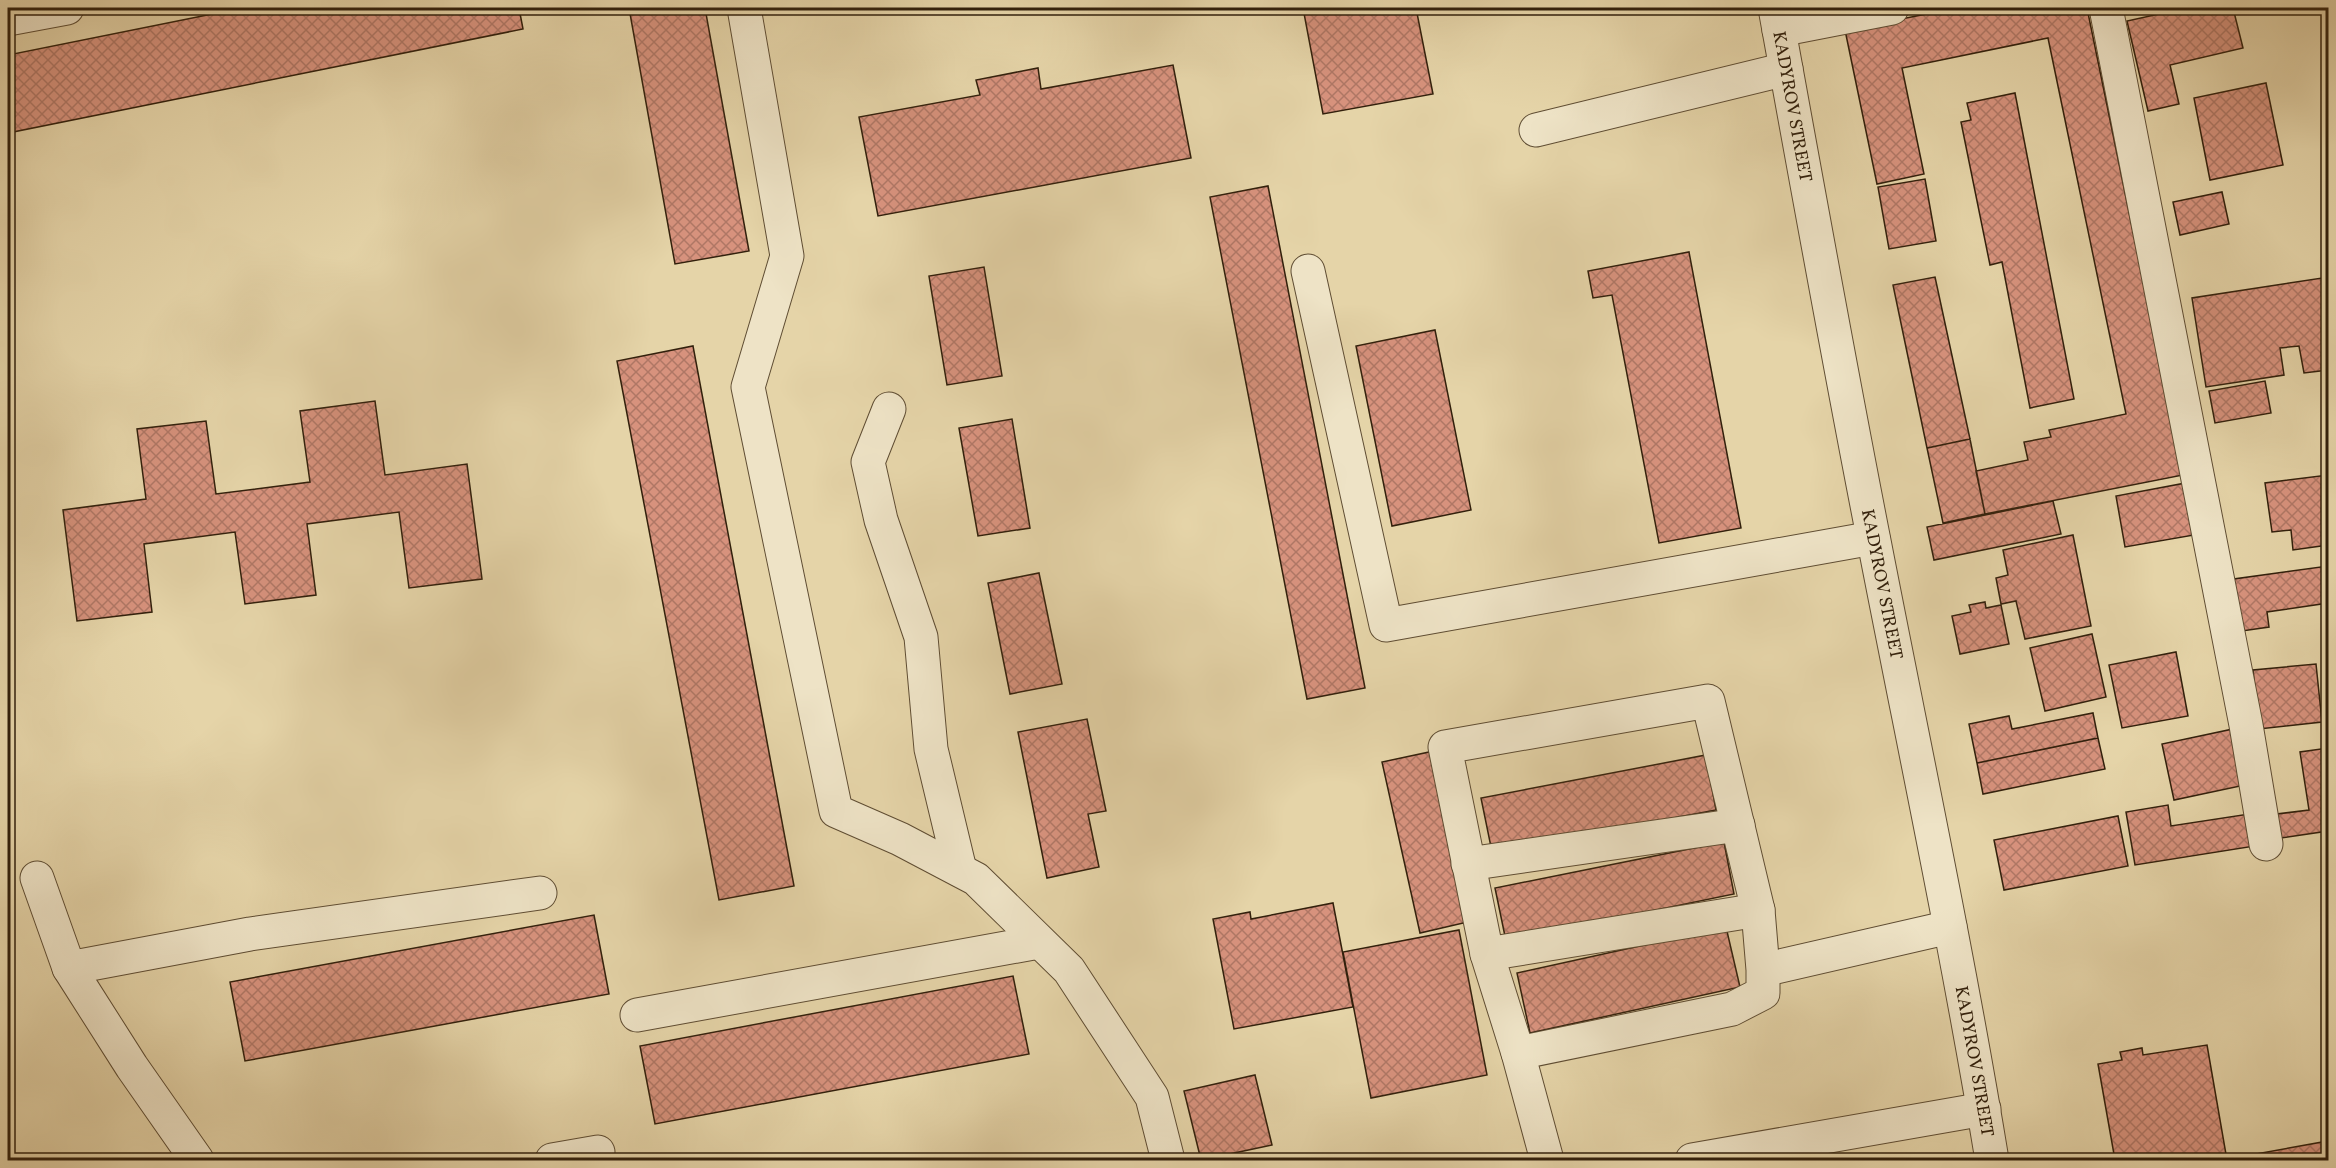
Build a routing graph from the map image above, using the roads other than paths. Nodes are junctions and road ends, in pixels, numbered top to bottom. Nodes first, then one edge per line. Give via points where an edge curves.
1 (67, 8) edge
2 (744, 8) edge
3 (1892, 8) edge
4 (2106, 8) edge
5 (8, 19) edge
6 (1777, 19) edge
7 (1786, 69) junction
8 (1536, 130) dead end
9 (1308, 271) dead end
10 (889, 410) dead end
11 (1873, 538) junction
12 (1738, 825) junction
13 (2266, 844) dead end
14 (1468, 864) junction
15 (960, 870) junction
16 (37, 878) dead end
17 (540, 893) dead end
18 (1758, 910) junction
19 (1950, 927) junction
20 (1039, 942) junction
21 (1487, 954) junction
22 (69, 968) junction
23 (1763, 970) junction
24 (637, 1015) dead end
25 (1518, 1053) junction
26 (1984, 1109) junction
27 (598, 1152) dead end
28 (197, 1161) edge
29 (552, 1161) edge
30 (1168, 1161) edge
31 (1546, 1161) edge
32 (1692, 1161) edge
33 (1992, 1161) edge

1 - 5 street
2 - 15 street via 788,256 748,387 836,811
3 - 6 street
4 - 13 street
6 - 7 street, KADYROV STREET
7 - 8 street
7 - 11 street, KADYROV STREET
9 - 11 street via 1386,625
10 - 15 street via 868,462 881,520 921,637 932,749
11 - 19 street, KADYROV STREET
12 - 14 street
12 - 14 street via 1708,701 1445,747
12 - 18 street
14 - 21 street
15 - 20 street via 976,879
16 - 22 street
17 - 22 street via 250,934
18 - 21 street
18 - 23 street
19 - 23 street
19 - 26 street, KADYROV STREET
20 - 24 street
20 - 30 street via 1069,970 1152,1097
21 - 25 street
22 - 28 street
23 - 25 street via 1763,993 1732,1009
25 - 31 street
26 - 32 street
26 - 33 street, KADYROV STREET
27 - 29 street

